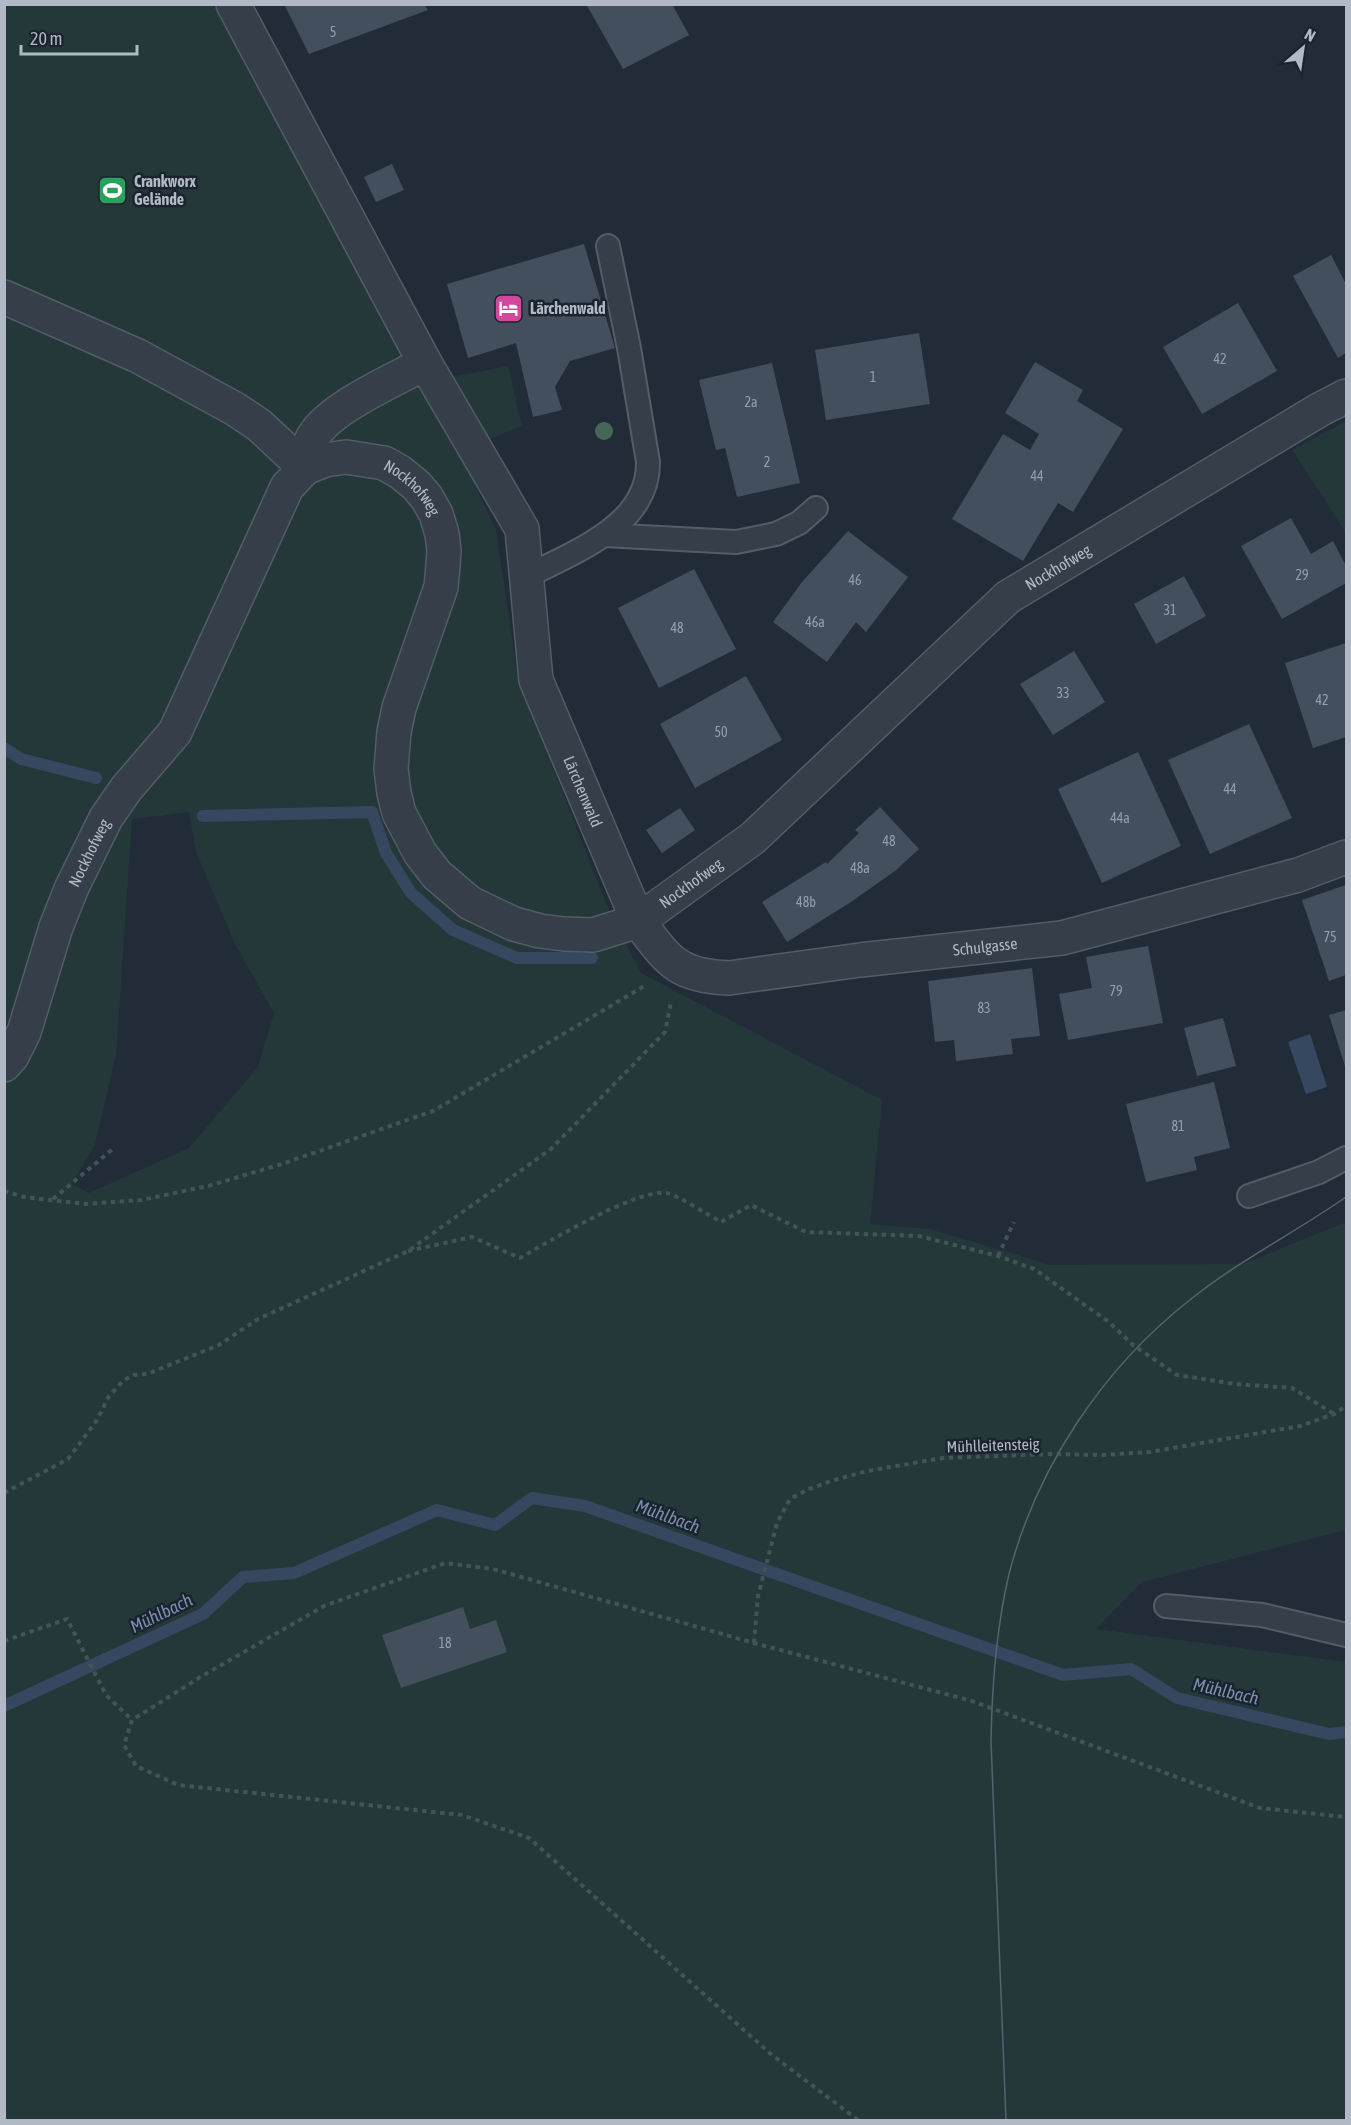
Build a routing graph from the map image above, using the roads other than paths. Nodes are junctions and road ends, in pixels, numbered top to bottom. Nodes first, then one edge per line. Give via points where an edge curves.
1 (233, 4) edge
2 (608, 246) dead end
3 (4, 297) edge
4 (425, 363) junction
5 (1347, 396) edge
6 (305, 468) junction
7 (816, 508) dead end
8 (604, 536) junction
9 (526, 578) junction
10 (1347, 858) edge
11 (638, 921) junction
12 (4, 1065) edge
13 (1347, 1158) edge
14 (1249, 1196) dead end
15 (1166, 1606) dead end
16 (1347, 1635) edge

1 - 4 street, Lärchenwald
2 - 8 lane via 629,348 648,476 629,513
3 - 6 street via 138,356 235,409 259,425
4 - 6 street via 338,411 311,440
4 - 9 street, Lärchenwald via 522,529
5 - 11 street, Nockhofweg via 1008,597 753,838
6 - 11 street, Nockhofweg via 346,457 384,463 416,484 436,514 442,534 441,587 399,708 392,751 391,769 399,813 420,854 453,890 514,924 564,934 593,935
6 - 12 street, Nockhofweg via 287,487 175,732 106,818 56,927 24,1032
7 - 8 lane via 799,523 776,534 736,542
8 - 9 lane
9 - 11 street, Lärchenwald via 536,680
10 - 11 street, Schulgasse via 1298,875 1062,938 729,978 710,977 678,966 663,955
13 - 14 lane
15 - 16 lane via 1262,1615

